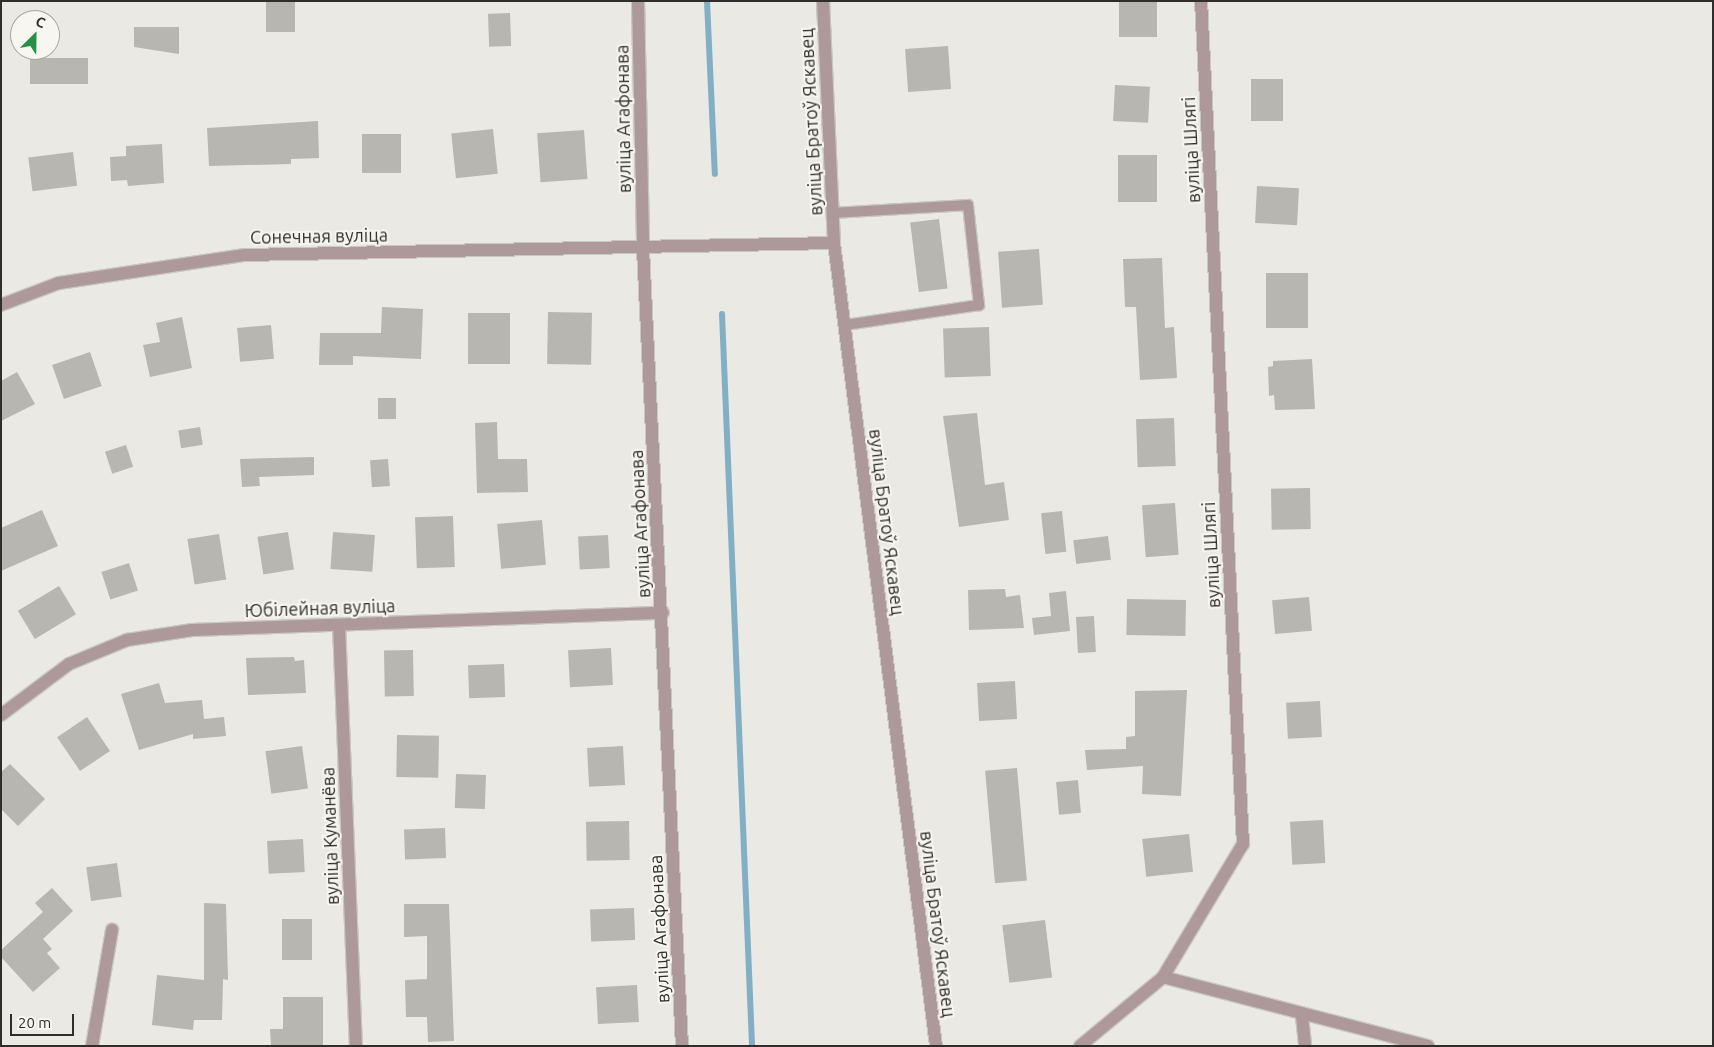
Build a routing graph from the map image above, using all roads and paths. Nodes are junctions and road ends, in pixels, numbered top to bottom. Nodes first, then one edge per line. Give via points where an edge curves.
1 (638, 1) edge
2 (823, 1) edge
3 (1201, 1) edge
4 (833, 214) junction
5 (834, 243) junction
6 (643, 249) junction
7 (1, 305) edge
8 (845, 325) junction
9 (663, 613) junction
10 (339, 625) junction
11 (1, 715) edge
12 (112, 930) dead end
13 (1164, 976) junction
14 (1302, 1016) junction
15 (92, 1046) edge
16 (356, 1046) edge
17 (682, 1046) edge
18 (936, 1046) edge
19 (1080, 1046) edge
20 (1304, 1046) edge
21 (1428, 1046) edge

1 - 6 street, вуліца Агафонава
2 - 4 street, вуліца Братоў Яскавец
3 - 13 street, вуліца Шлягі via 1242,844
4 - 5 street, вуліца Братоў Яскавец
4 - 8 lane via 968,205 979,305
5 - 6 street, Сонечная вуліца
5 - 8 street, вуліца Братоў Яскавец
6 - 7 street, Сонечная вуліца via 245,255 68,281
6 - 9 street, вуліца Агафонава
8 - 18 street, вуліца Братоў Яскавец
9 - 10 street, Юбілейная вуліца
9 - 17 street, вуліца Агафонава
10 - 11 street, Юбілейная вуліца via 192,630 127,640 69,664
10 - 16 street, вуліца Куманёва
12 - 15 street
13 - 14 street
13 - 19 street, вуліца Шлягі
14 - 20 street
14 - 21 street

